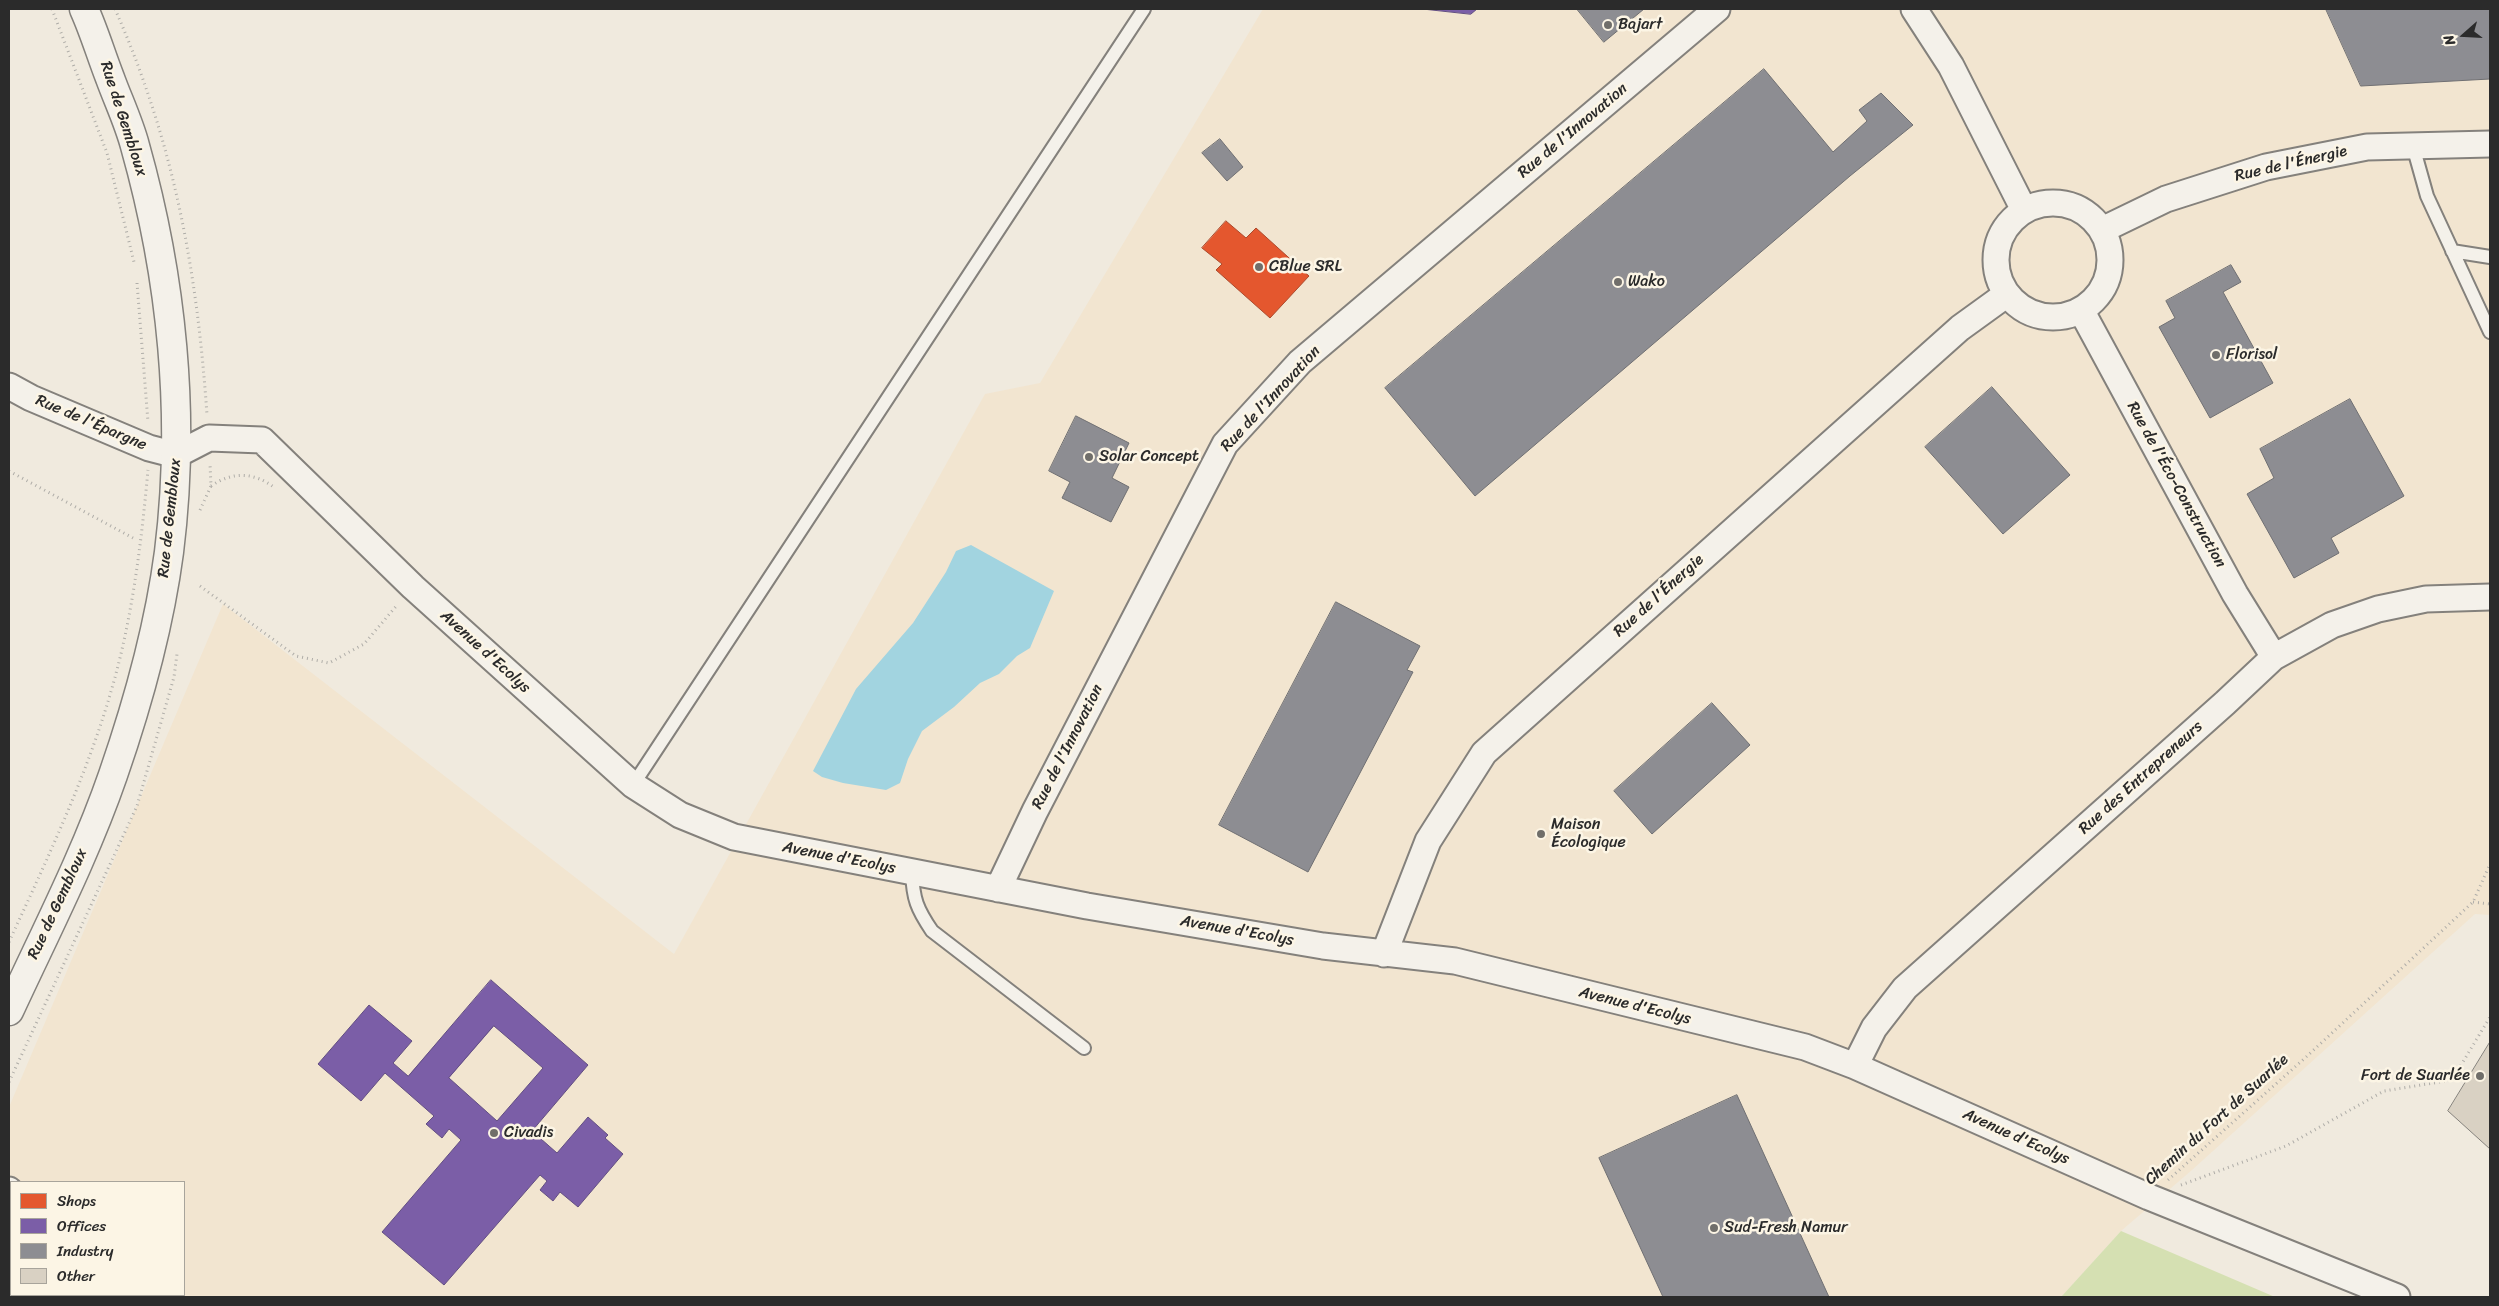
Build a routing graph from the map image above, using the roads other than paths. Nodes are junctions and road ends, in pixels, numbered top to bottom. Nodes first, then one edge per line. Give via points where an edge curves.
1 (84, 9) edge
2 (1144, 9) edge
3 (1716, 9) edge
4 (1914, 9) edge
5 (2490, 144) edge
6 (2413, 146) junction
7 (2024, 210) junction
8 (2102, 230) junction
9 (2452, 251) junction
10 (2490, 257) edge
11 (2007, 294) junction
12 (2081, 310) junction
13 (2490, 332) edge
14 (9, 386) edge
15 (176, 455) junction
16 (2490, 597) edge
17 (2274, 657) junction
18 (632, 785) junction
19 (912, 872) junction
20 (998, 889) junction
21 (1384, 954) junction
22 (9, 1011) edge
23 (1084, 1048) dead end
24 (1855, 1066) junction
25 (2397, 1297) edge

1 - 15 main road, Rue de Gembloux via 135,145 164,266 176,387
2 - 18 lane
3 - 20 street, Rue de l'Innovation via 1300,362 1224,444
4 - 7 street via 1952,66
5 - 6 street, Rue de l'Énergie
6 - 8 street, Rue de l'Énergie via 2367,147 2266,167 2166,199
6 - 9 lane via 2427,196
7 - 8 street via 2047,202 2066,204 2084,211
7 - 11 street via 2007,225 1997,246 1996,269
8 - 12 street via 2110,251 2110,271 2097,298
9 - 10 lane
9 - 13 lane
11 - 12 street via 2019,307 2040,316 2061,317
11 - 21 street, Rue de l'Énergie via 1960,328 1484,753 1428,841
12 - 17 street, Rue de l'Éco-Construction via 2235,594
14 - 15 street, Rue de l'Épargne via 149,448
15 - 18 street, Avenue d'Ecolys via 209,438 262,440 413,587
15 - 22 main road, Rue de Gembloux via 169,552 153,639 135,707 83,851
16 - 17 street, Rue des Entrepreneurs via 2426,599 2378,609 2332,625
17 - 24 street, Rue des Entrepreneurs via 1905,988 1874,1028
18 - 19 street, Avenue d'Ecolys via 680,815 734,837
19 - 20 street, Avenue d'Ecolys
19 - 23 lane via 918,911 932,931
20 - 21 street, Avenue d'Ecolys
21 - 24 street, Avenue d'Ecolys via 1455,961 1804,1047
24 - 25 street, Avenue d'Ecolys via 2149,1197

